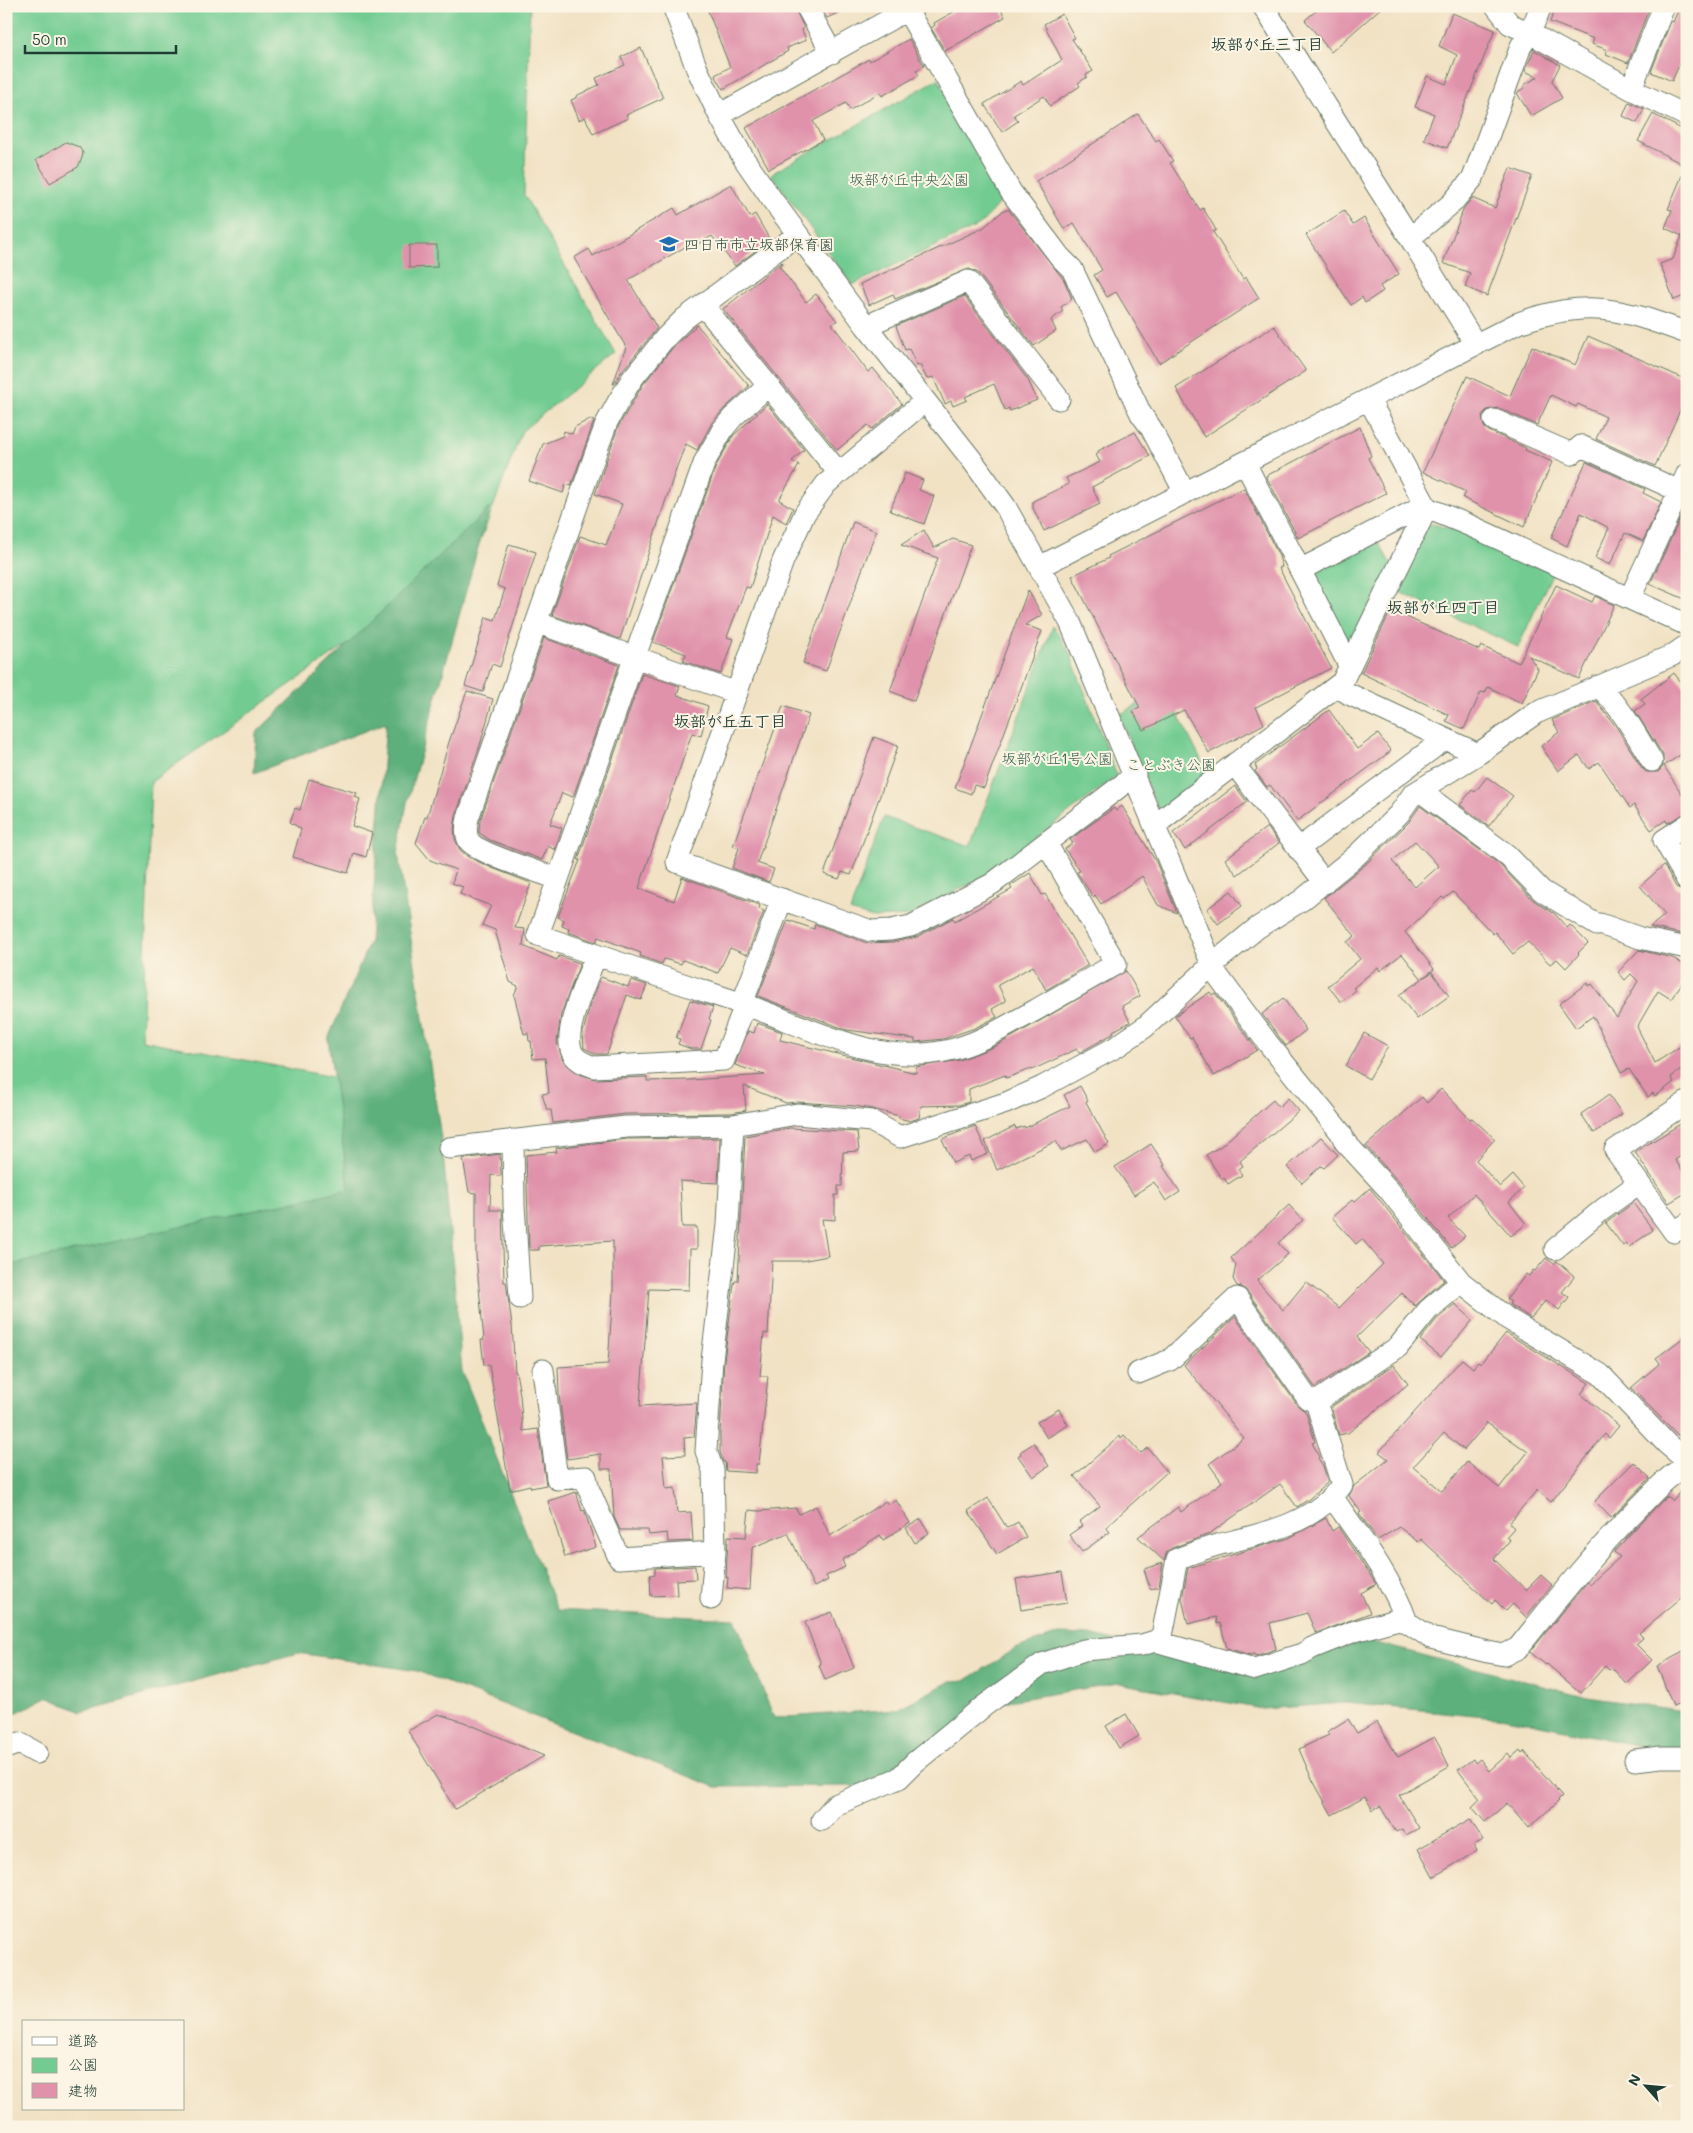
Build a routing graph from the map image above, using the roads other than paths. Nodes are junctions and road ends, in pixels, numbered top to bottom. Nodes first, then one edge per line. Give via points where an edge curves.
1 (672, 6) edge
2 (806, 6) edge
3 (1262, 6) edge
4 (1496, 6) edge
5 (1541, 6) edge
6 (1664, 6) edge
7 (911, 8) edge
8 (1530, 33) junction
9 (832, 53) junction
10 (1631, 89) junction
11 (719, 115) junction
12 (1687, 116) edge
13 (797, 235) junction
14 (1410, 238) junction
15 (704, 305) junction
16 (866, 326) junction
17 (1687, 333) edge
18 (1476, 345) junction
19 (768, 386) junction
20 (1059, 399) dead end
21 (1369, 400) junction
22 (925, 401) junction
23 (1494, 420) dead end
24 (1246, 464) junction
25 (839, 473) junction
26 (1683, 486) edge
27 (1185, 493) junction
28 (1426, 507) junction
29 (1041, 566) junction
30 (1300, 570) junction
31 (1630, 598) junction
32 (538, 623) junction
33 (1687, 625) edge
34 (1687, 645) edge
35 (635, 656) junction
36 (1350, 667) junction
37 (1598, 686) junction
38 (1338, 687) junction
39 (737, 693) junction
40 (1445, 739) junction
41 (1478, 754) junction
42 (1652, 760) dead end
43 (1235, 765) junction
44 (1135, 776) junction
45 (1420, 791) junction
46 (1155, 825) junction
47 (1687, 825) edge
48 (1046, 843) junction
49 (1298, 848) junction
50 (558, 879) junction
51 (1687, 880) edge
52 (1325, 883) junction
53 (782, 899) junction
54 (1687, 948) edge
55 (596, 955) junction
56 (1212, 964) junction
57 (744, 1005) junction
58 (1687, 1102) edge
59 (733, 1125) junction
60 (513, 1140) junction
61 (449, 1148) dead end
62 (1638, 1183) junction
63 (1687, 1224) edge
64 (1555, 1249) dead end
65 (1461, 1282) junction
66 (520, 1298) dead end
67 (543, 1370) dead end
68 (1138, 1373) dead end
69 (1316, 1402) junction
70 (1687, 1461) edge
71 (1687, 1466) edge
72 (1333, 1498) junction
73 (715, 1552) junction
74 (711, 1599) dead end
75 (1406, 1622) junction
76 (1155, 1642) junction
77 (6, 1748) edge
78 (37, 1753) dead end
79 (1687, 1757) edge
80 (1635, 1760) dead end
81 (822, 1820) dead end

1 - 11 street
2 - 9 street
3 - 14 street
4 - 8 street via 1510,24
5 - 8 street
6 - 10 street
7 - 9 street
7 - 27 street via 1011,192 1072,270 1141,414
8 - 10 street
8 - 14 street via 1521,46 1473,178 1452,203
9 - 11 street
10 - 12 street
11 - 13 street via 744,159
13 - 15 street
13 - 16 street
14 - 18 street
15 - 19 street
15 - 32 street via 684,319 647,358 611,415
16 - 20 street via 968,281
16 - 22 street
17 - 18 street via 1635,315 1598,308 1540,315
18 - 21 street
19 - 25 street
19 - 35 street via 733,417 705,461
21 - 24 street
21 - 28 street
22 - 25 street
22 - 29 street via 1005,506
23 - 26 street via 1572,454 1581,446
24 - 27 street
24 - 30 street
25 - 39 street via 815,498 794,536
26 - 31 street
27 - 29 street
28 - 30 street
28 - 31 street
28 - 36 street
29 - 44 street via 1070,622
30 - 36 street
31 - 33 street
32 - 35 street
32 - 50 street via 468,818 466,832 473,845 481,850
34 - 37 street via 1673,655
35 - 39 street
35 - 50 street
36 - 38 street
37 - 41 street via 1536,713
37 - 42 street via 1624,716
38 - 40 street
38 - 43 street
39 - 53 street via 677,862
40 - 41 street
40 - 49 street
41 - 45 street
43 - 46 street
43 - 49 street
44 - 46 street
44 - 48 street
45 - 52 street via 1390,824
45 - 54 street via 1507,855 1542,891 1597,925
46 - 56 street
47 - 51 street via 1664,840
48 - 53 street via 992,884 911,926 898,929 871,931
48 - 57 street via 1116,964 1000,1030 954,1049 924,1055 901,1055 877,1052
49 - 52 street
50 - 55 street via 538,935
52 - 56 street via 1257,928
53 - 57 street
55 - 57 street
55 - 57 street via 570,1034 572,1053 578,1060 594,1067 724,1060
56 - 59 street via 1151,1022 1116,1047 1006,1103 900,1137 871,1121 797,1114
56 - 65 street via 1267,1042 1345,1142 1414,1221
58 - 62 street via 1616,1150
59 - 60 street via 626,1127
59 - 73 street via 728,1225 712,1360 706,1451 713,1470
60 - 61 street
60 - 66 street
62 - 63 street via 1674,1232
62 - 64 street
65 - 69 street via 1428,1310 1398,1347
65 - 70 street via 1508,1319 1600,1374
67 - 73 street via 557,1479 586,1477 619,1558
68 - 69 street via 1170,1360 1237,1298 1308,1399
69 - 72 street via 1342,1485
71 - 75 street via 1667,1479 1618,1528 1518,1648 1511,1652 1504,1655 1431,1638
72 - 75 street via 1373,1555 1400,1604
72 - 76 street via 1296,1522 1176,1559 1162,1636
73 - 74 street
75 - 76 street via 1395,1620 1379,1624 1255,1669
76 - 81 street via 1084,1650 1042,1664 938,1743 899,1778 835,1805
77 - 78 street via 19,1742
79 - 80 street

